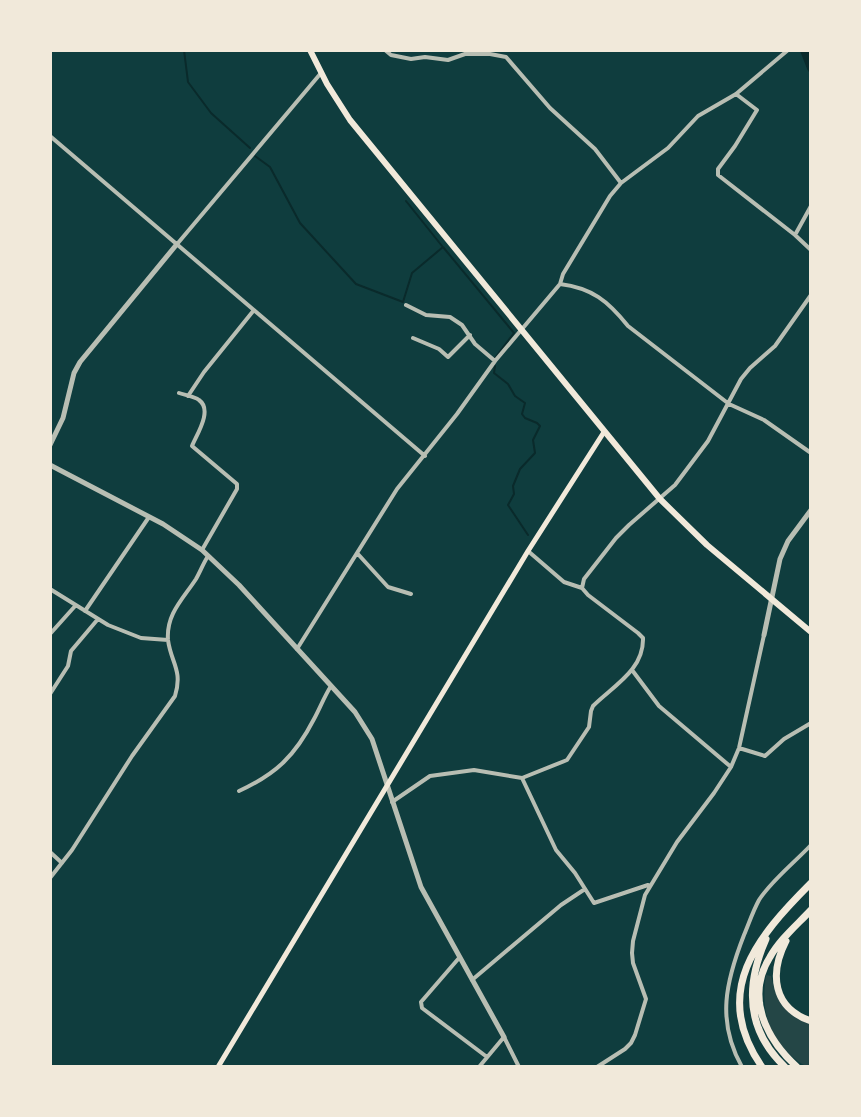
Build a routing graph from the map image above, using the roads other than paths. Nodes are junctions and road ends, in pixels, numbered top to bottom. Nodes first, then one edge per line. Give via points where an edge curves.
1 (310, 50) edge
2 (385, 50) edge
3 (788, 50) edge
4 (321, 73) junction
5 (736, 94) junction
6 (50, 136) edge
7 (621, 183) junction
8 (811, 206) edge
9 (795, 235) junction
10 (177, 244) junction
11 (811, 250) edge
12 (560, 284) junction
13 (811, 295) edge
14 (406, 305) dead end
15 (254, 310) junction
16 (522, 332) junction
17 (470, 335) junction
18 (413, 338) dead end
19 (495, 361) junction
20 (179, 393) dead end
21 (188, 396) junction
22 (729, 404) junction
23 (604, 432) junction
24 (50, 445) edge
25 (811, 453) edge
26 (425, 456) junction
27 (50, 465) edge
28 (660, 499) junction
29 (811, 510) edge
30 (149, 517) junction
31 (202, 550) junction
32 (528, 551) junction
33 (357, 553) junction
34 (208, 555) junction
35 (582, 588) junction
36 (50, 589) edge
37 (411, 594) dead end
38 (771, 598) junction
39 (76, 605) junction
40 (85, 612) junction
41 (98, 619) junction
42 (811, 632) edge
43 (50, 634) edge
44 (764, 635) joint
45 (168, 640) junction
46 (297, 649) junction
47 (632, 670) junction
48 (331, 686) junction
49 (50, 694) edge
50 (811, 723) edge
51 (739, 748) junction
52 (731, 767) junction
53 (522, 778) junction
54 (388, 787) junction
55 (239, 791) dead end
56 (392, 802) junction
57 (811, 845) edge
58 (50, 852) edge
59 (62, 863) junction
60 (50, 878) edge
61 (811, 883) edge
62 (650, 885) junction
63 (585, 889) junction
64 (811, 910) edge
65 (776, 919) junction
66 (799, 923) junction
67 (459, 958) junction
68 (472, 980) junction
69 (811, 1021) edge
70 (504, 1037) junction
71 (487, 1057) junction
72 (218, 1067) edge
73 (479, 1067) edge
74 (519, 1067) edge
75 (597, 1067) edge
76 (742, 1067) edge
77 (762, 1067) edge
78 (785, 1067) edge
79 (797, 1067) edge

1 - 4 main road
2 - 7 street via 411,59 506,57
3 - 5 street
4 - 10 street
4 - 16 main road via 350,120
5 - 7 street via 698,116 668,148
5 - 9 street via 757,110 718,175
6 - 10 street
7 - 12 street
8 - 9 street
9 - 11 street
10 - 15 street
10 - 24 street via 80,362
12 - 16 street
12 - 22 street via 595,294
13 - 22 street via 775,346 741,379
14 - 17 street via 426,315 450,317
15 - 21 street
15 - 26 street
16 - 19 street
16 - 23 main road
17 - 18 street via 448,357
17 - 19 street
19 - 26 street
20 - 21 street
21 - 31 street via 200,400 205,414 192,446 237,484
22 - 25 street via 764,420
22 - 28 street via 708,441
23 - 28 main road
23 - 32 main road
26 - 33 street
27 - 30 street
28 - 35 street via 616,538
28 - 38 main road
29 - 38 street via 788,541
30 - 31 street
30 - 40 street
31 - 34 street
32 - 35 street via 564,582
32 - 54 main road
33 - 37 street via 388,587
33 - 46 street
34 - 45 street via 171,613
34 - 46 street
35 - 47 street via 643,638
36 - 39 street
38 - 42 main road
38 - 44 street
39 - 40 street
39 - 43 street
40 - 41 street
41 - 45 street via 141,638
41 - 49 street via 71,651
44 - 51 street
45 - 59 street via 178,676 175,696
46 - 48 street
47 - 52 street via 659,706
47 - 53 street via 593,706 589,727 567,760
48 - 54 street via 368,731
48 - 55 street via 289,758
50 - 51 street via 765,756
51 - 52 street
52 - 62 street
53 - 56 street via 474,770 442,773
53 - 63 street via 556,850
54 - 56 street
54 - 72 main road
56 - 67 street via 421,887
57 - 76 street via 760,898 732,969 726,1022
58 - 59 street
59 - 60 street
61 - 65 highway
62 - 63 street via 594,903
62 - 75 street via 632,953 646,1006 631,1043
63 - 68 street
64 - 66 highway
65 - 77 highway via 747,964 739,995 744,1034
65 - 78 highway via 756,967 752,1002 764,1042
66 - 69 highway via 778,959 775,978 788,1007
66 - 79 highway via 769,958 760,1000 772,1040
67 - 68 street
67 - 71 street via 421,1002 422,1008
68 - 70 street
70 - 71 street
70 - 74 street
71 - 73 street

